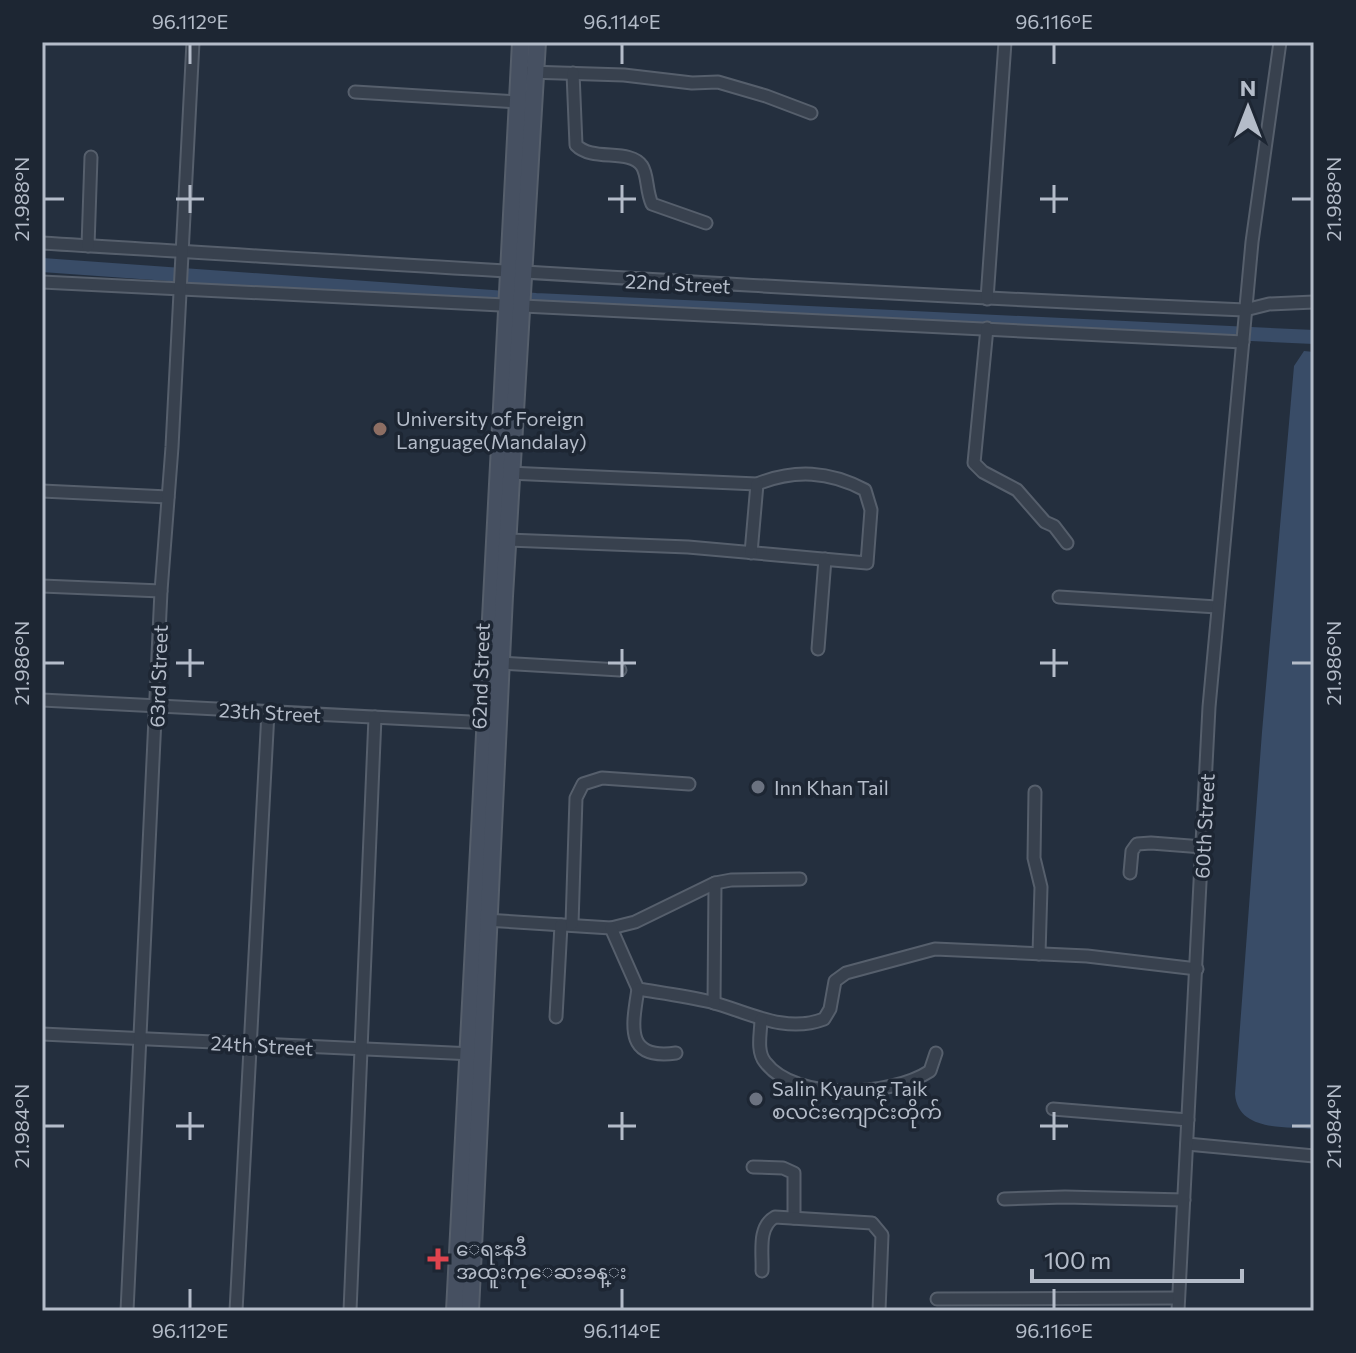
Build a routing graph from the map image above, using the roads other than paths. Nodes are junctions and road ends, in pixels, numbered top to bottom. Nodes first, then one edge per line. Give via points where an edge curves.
1 (193, 42) edge
2 (521, 42) edge
3 (537, 42) edge
4 (1005, 42) edge
5 (1280, 42) edge
6 (527, 72) junction
7 (573, 73) junction
8 (355, 92) dead end
9 (518, 102) junction
10 (811, 113) dead end
11 (91, 157) dead end
12 (706, 223) dead end
13 (42, 243) edge
14 (88, 246) junction
15 (183, 252) junction
16 (516, 274) junction
17 (42, 282) edge
18 (180, 284) junction
19 (987, 299) junction
20 (1314, 302) edge
21 (514, 305) junction
22 (1245, 314) junction
23 (987, 328) junction
24 (1243, 340) junction
25 (505, 473) junction
26 (757, 484) junction
27 (42, 491) edge
28 (168, 497) junction
29 (507, 540) junction
30 (1067, 543) dead end
31 (751, 553) junction
32 (825, 559) junction
33 (42, 586) edge
34 (161, 591) junction
35 (1059, 597) dead end
36 (1217, 607) junction
37 (818, 649) dead end
38 (501, 663) junction
39 (620, 670) dead end
40 (42, 700) edge
41 (156, 706) junction
42 (268, 712) junction
43 (375, 717) junction
44 (493, 723) junction
45 (689, 784) dead end
46 (1035, 792) dead end
47 (1203, 847) junction
48 (1130, 873) dead end
49 (800, 879) dead end
50 (715, 883) junction
51 (482, 920) junction
52 (567, 924) junction
53 (611, 928) junction
54 (1039, 954) junction
55 (1197, 969) junction
56 (638, 989) junction
57 (714, 1003) junction
58 (556, 1017) dead end
59 (760, 1030) junction
60 (42, 1034) edge
61 (141, 1039) junction
62 (250, 1045) junction
63 (362, 1050) junction
64 (676, 1053) dead end
65 (936, 1053) dead end
66 (475, 1054) junction
67 (1053, 1109) dead end
68 (1188, 1120) junction
69 (1187, 1144) junction
70 (1314, 1156) edge
71 (753, 1167) dead end
72 (1004, 1199) dead end
73 (1184, 1200) junction
74 (794, 1218) junction
75 (762, 1271) dead end
76 (1178, 1298) junction
77 (937, 1299) dead end
78 (127, 1311) edge
79 (236, 1311) edge
80 (350, 1311) edge
81 (455, 1311) edge
82 (470, 1311) edge
83 (879, 1311) edge
84 (1178, 1311) edge

1 - 15 street, 63rd Street
2 - 6 main road, 62nd Street
3 - 6 main road, 62nd Street
4 - 19 street
5 - 22 street
6 - 7 street
6 - 9 main road, 62nd Street
6 - 16 main road, 62nd Street
7 - 10 street via 718,82
7 - 12 street via 576,145 583,152 640,162 652,204
8 - 9 street
9 - 16 main road, 62nd Street
11 - 14 street
13 - 14 street, 22nd Street
14 - 15 street, 22nd Street
15 - 16 street, 22nd Street
15 - 18 street, 63rd Street
16 - 19 street, 22nd Street
16 - 21 main road, 62nd Street
17 - 18 street, 22nd Street
18 - 21 street, 22nd Street
18 - 28 street, 63rd Street
19 - 22 street, 22nd Street
20 - 22 street, 22nd Street via 1269,304
21 - 23 street, 22nd Street
21 - 25 main road, 62nd Street
22 - 24 street, 60th Street
23 - 24 street, 22nd Street
23 - 30 street via 974,463 1017,490
24 - 36 street, 60th Street
25 - 26 street
25 - 29 main road, 62nd Street
25 - 44 main road, 62nd Street
26 - 31 street
26 - 32 street via 809,474 842,478 865,490 871,510 867,563
27 - 28 street
28 - 34 street, 63rd Street
29 - 31 street
29 - 38 main road, 62nd Street
31 - 32 street
32 - 37 street
33 - 34 street
34 - 41 street, 63rd Street
35 - 36 street
36 - 47 street, 60th Street
38 - 39 street
38 - 44 main road, 62nd Street
40 - 41 street, 23th Street
41 - 42 street, 23th Street
41 - 61 street, 63rd Street
42 - 43 street, 23th Street
42 - 62 street
43 - 44 street, 23th Street
43 - 63 street
44 - 51 main road, 62nd Street
45 - 52 street via 602,778 583,784 576,798
46 - 54 street
47 - 48 street via 1141,843 1132,851
47 - 55 street, 60th Street
49 - 50 street
50 - 53 street via 635,922
50 - 57 street
51 - 52 street
51 - 66 main road, 62nd Street
52 - 53 street
52 - 58 street
53 - 56 street
54 - 55 street
54 - 59 street via 921,951 839,977 824,1019
55 - 68 street, 60th Street
56 - 57 street
56 - 64 street via 632,1027 639,1046 648,1053
57 - 59 street
59 - 65 street via 765,1062 791,1083 836,1091 918,1078 930,1071
60 - 61 street, 24th Street
61 - 62 street, 24th Street
61 - 78 street, 63rd Street
62 - 63 street, 24th Street
62 - 79 street
63 - 66 street, 24th Street
63 - 80 street
66 - 81 main road, 62nd Street
66 - 82 main road, 62nd Street
67 - 68 street
68 - 69 street, 60th Street
69 - 70 street
69 - 73 street, 60th Street
71 - 74 street via 794,1173
72 - 73 street
73 - 76 street, 60th Street
74 - 75 street via 775,1217 765,1225
74 - 83 street via 867,1222 879,1229
76 - 77 street
76 - 84 street, 60th Street

